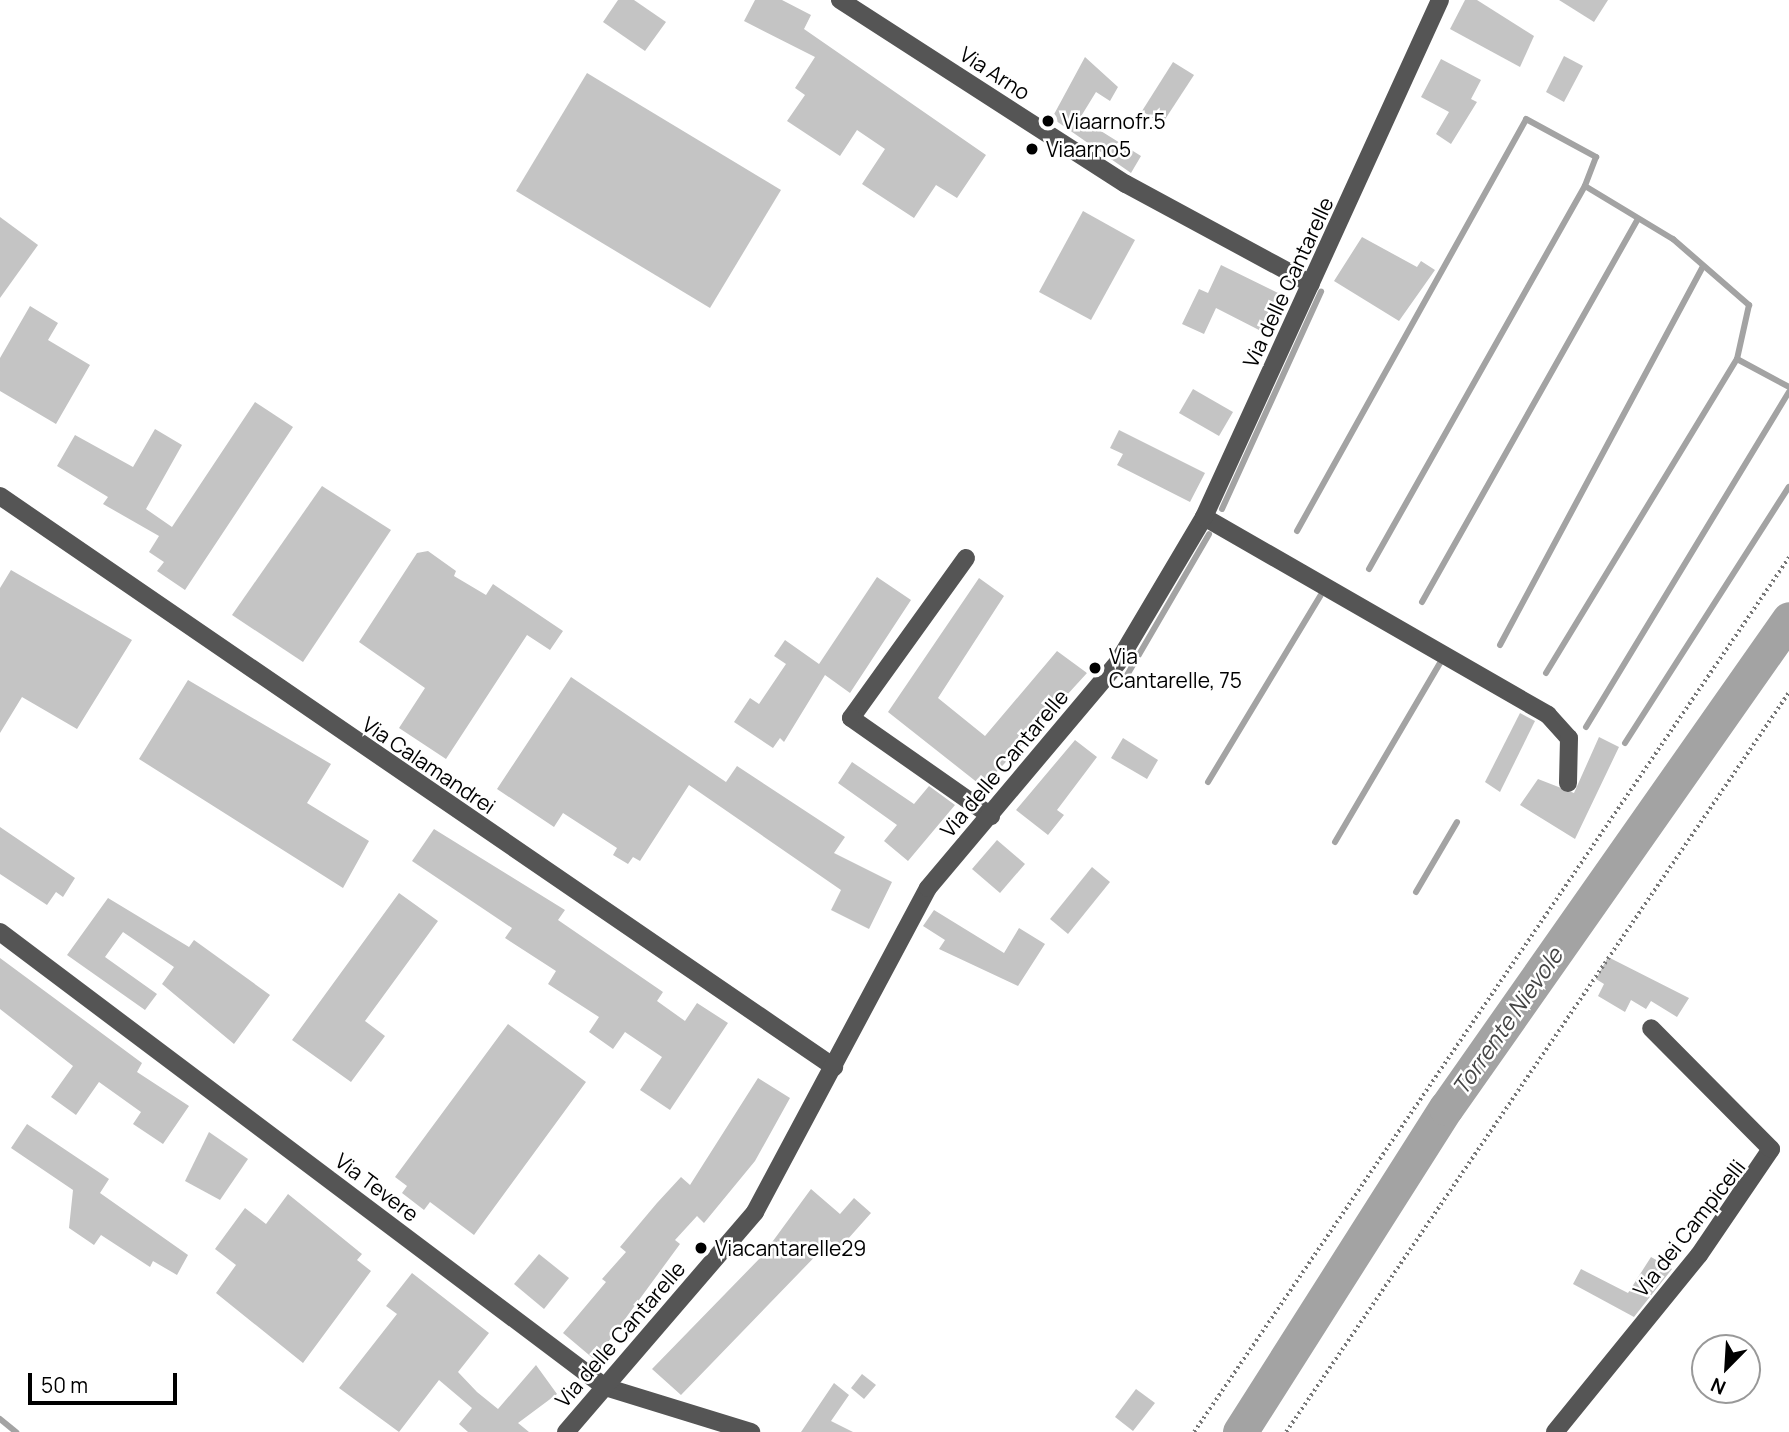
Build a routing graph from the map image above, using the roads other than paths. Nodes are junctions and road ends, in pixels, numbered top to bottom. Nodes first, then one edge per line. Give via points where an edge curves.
1 (840, 0) edge
2 (1440, 0) edge
3 (1311, 284) junction
4 (0, 496) edge
5 (1204, 517) junction
6 (966, 558) dead end
7 (1568, 783) dead end
8 (991, 816) junction
9 (0, 932) edge
10 (1651, 1028) dead end
11 (834, 1067) junction
12 (605, 1387) junction
13 (566, 1432) edge
14 (751, 1432) edge
15 (1555, 1432) edge

1 - 3 street, Via Arno via 1126,184
2 - 3 street, Via delle Cantarelle
3 - 5 street, Via delle Cantarelle
4 - 11 street, Via Calamandrei
5 - 7 street via 1548,715 1569,738
5 - 8 street, Via delle Cantarelle via 1118,662
6 - 8 street via 851,718
8 - 11 street, Via delle Cantarelle via 928,888
9 - 12 street, Via Tevere
10 - 15 street, Via dei Campicelli via 1771,1149 1699,1255
11 - 12 street, Via delle Cantarelle via 755,1212
12 - 13 street, Via delle Cantarelle
12 - 14 street, Via Tevere

